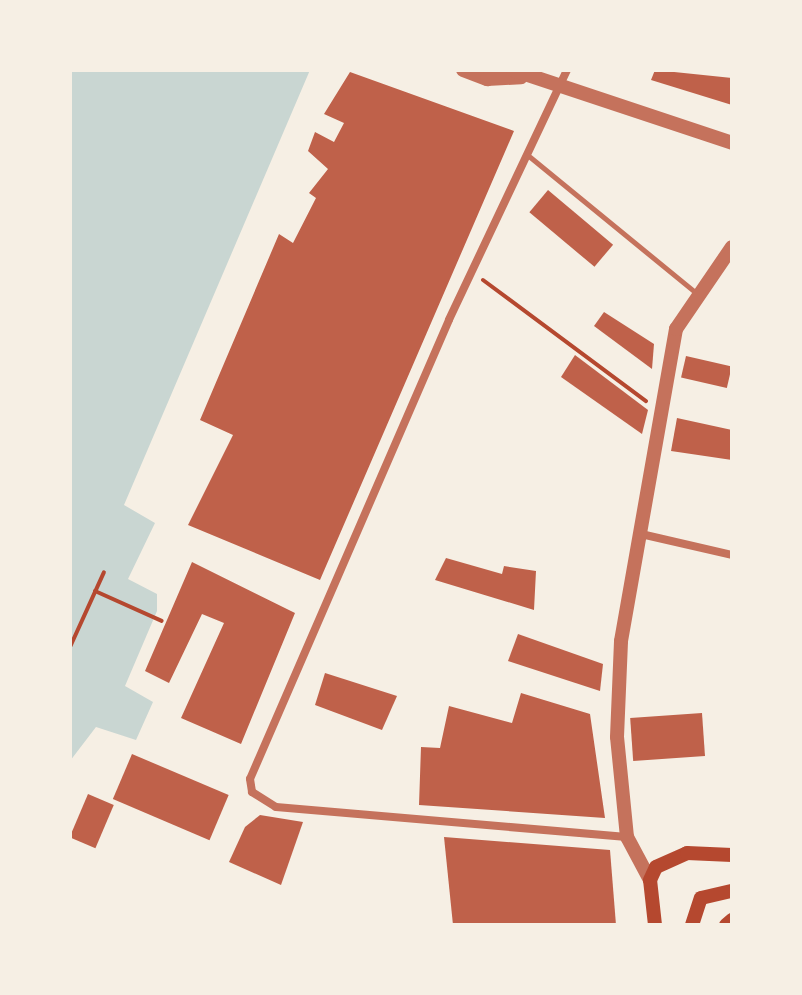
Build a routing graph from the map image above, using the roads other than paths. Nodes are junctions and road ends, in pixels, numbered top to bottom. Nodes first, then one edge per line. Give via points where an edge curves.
1 (463, 70) edge
2 (567, 70) edge
3 (517, 74) edge
4 (561, 91) junction
5 (732, 143) edge
6 (530, 157) junction
7 (732, 247) edge
8 (695, 292) junction
9 (641, 534) junction
10 (732, 555) edge
11 (627, 837) junction
12 (732, 855) edge
13 (650, 880) junction
14 (732, 891) edge
15 (732, 920) edge
16 (655, 925) edge
17 (692, 925) edge
18 (726, 925) edge

1 - 3 street via 487,79
2 - 4 street
3 - 4 street
4 - 5 street
4 - 6 street
6 - 8 lane
6 - 11 street via 473,272 250,779 252,792 276,807
7 - 8 street
8 - 9 street via 676,329
9 - 10 street
9 - 11 street via 616,690
11 - 13 street
12 - 13 main road via 669,857
13 - 16 main road
14 - 17 main road via 701,898
15 - 18 main road

